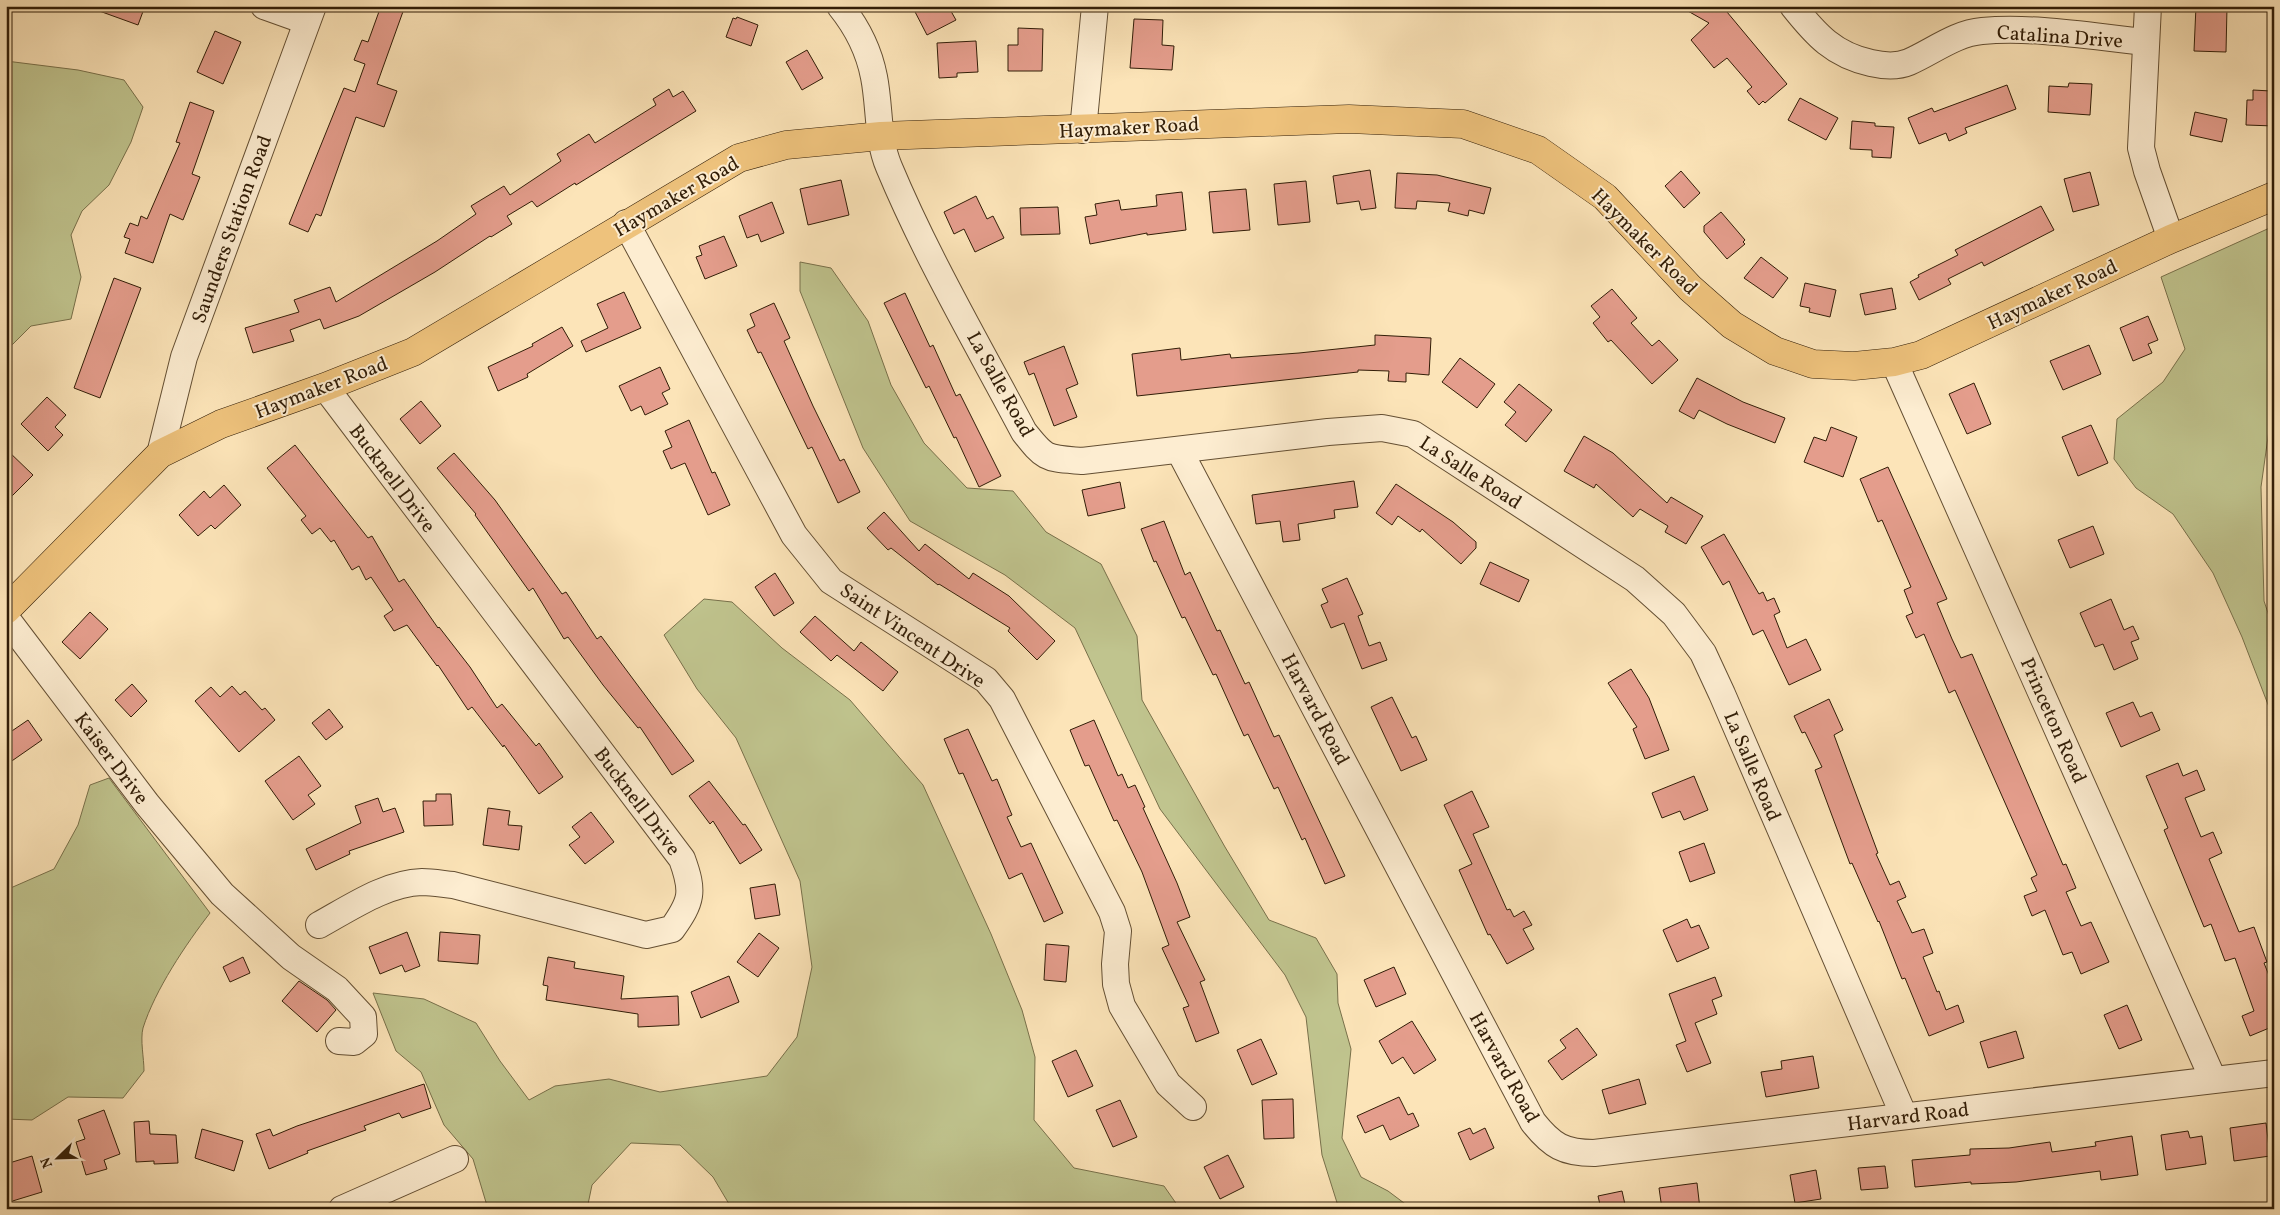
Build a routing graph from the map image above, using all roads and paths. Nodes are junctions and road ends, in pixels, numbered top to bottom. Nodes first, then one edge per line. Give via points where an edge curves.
1 (264, 6) edge
2 (840, 6) edge
3 (1095, 6) edge
4 (1794, 6) edge
5 (2148, 6) edge
6 (309, 14) edge
7 (2146, 42) junction
8 (1083, 130) junction
9 (881, 136) junction
10 (2274, 196) edge
11 (626, 223) junction
12 (2171, 239) junction
13 (1894, 362) junction
14 (325, 387) junction
15 (1179, 450) junction
16 (160, 454) junction
17 (6, 610) edge
18 (6, 618) edge
19 (319, 925) dead end
20 (339, 1041) dead end
21 (2274, 1073) edge
22 (2213, 1079) junction
23 (1193, 1107) dead end
24 (1904, 1116) junction
25 (455, 1159) dead end
26 (342, 1209) edge

1 - 6 street
2 - 9 street, La Salle Road via 861,37 871,69
3 - 8 street
4 - 7 street, Catalina Drive via 1814,32 1838,52 1887,66 1907,63 1947,42 1979,31 2003,29
5 - 7 street
6 - 16 street, Saunders Station Road via 184,357
7 - 12 street via 2141,148
8 - 9 main road, Haymaker Road
8 - 13 main road, Haymaker Road via 1349,119 1463,124 1538,150 1605,197 1690,288 1732,325 1775,351 1813,364 1854,366
9 - 11 main road, Haymaker Road via 786,145 739,158
9 - 15 street, La Salle Road via 888,165 922,237 1024,432 1042,454 1056,459 1082,461
10 - 12 main road, Haymaker Road
11 - 14 main road, Haymaker Road via 413,352
11 - 23 street, Saint Vincent Drive via 794,536 831,581 986,680 1002,699 1112,912 1118,931 1116,984 1122,1006 1168,1084
12 - 13 main road, Haymaker Road via 1921,355
13 - 22 street, Princeton Road
14 - 16 main road, Haymaker Road via 221,424
14 - 19 street, Bucknell Drive via 682,859 691,882 687,908 672,929 646,935 453,885 421,882 392,888
15 - 24 street, La Salle Road via 1373,428 1413,434 1635,580 1674,614 1703,653 1722,694
15 - 24 street, Harvard Road via 1533,1122 1545,1137 1556,1146 1575,1153 1594,1153
16 - 17 main road, Haymaker Road
18 - 20 street, Kaiser Drive via 147,804 222,894 291,957 337,989 363,1017 364,1034 354,1042
21 - 22 street, Harvard Road
22 - 24 street, Harvard Road
25 - 26 street

